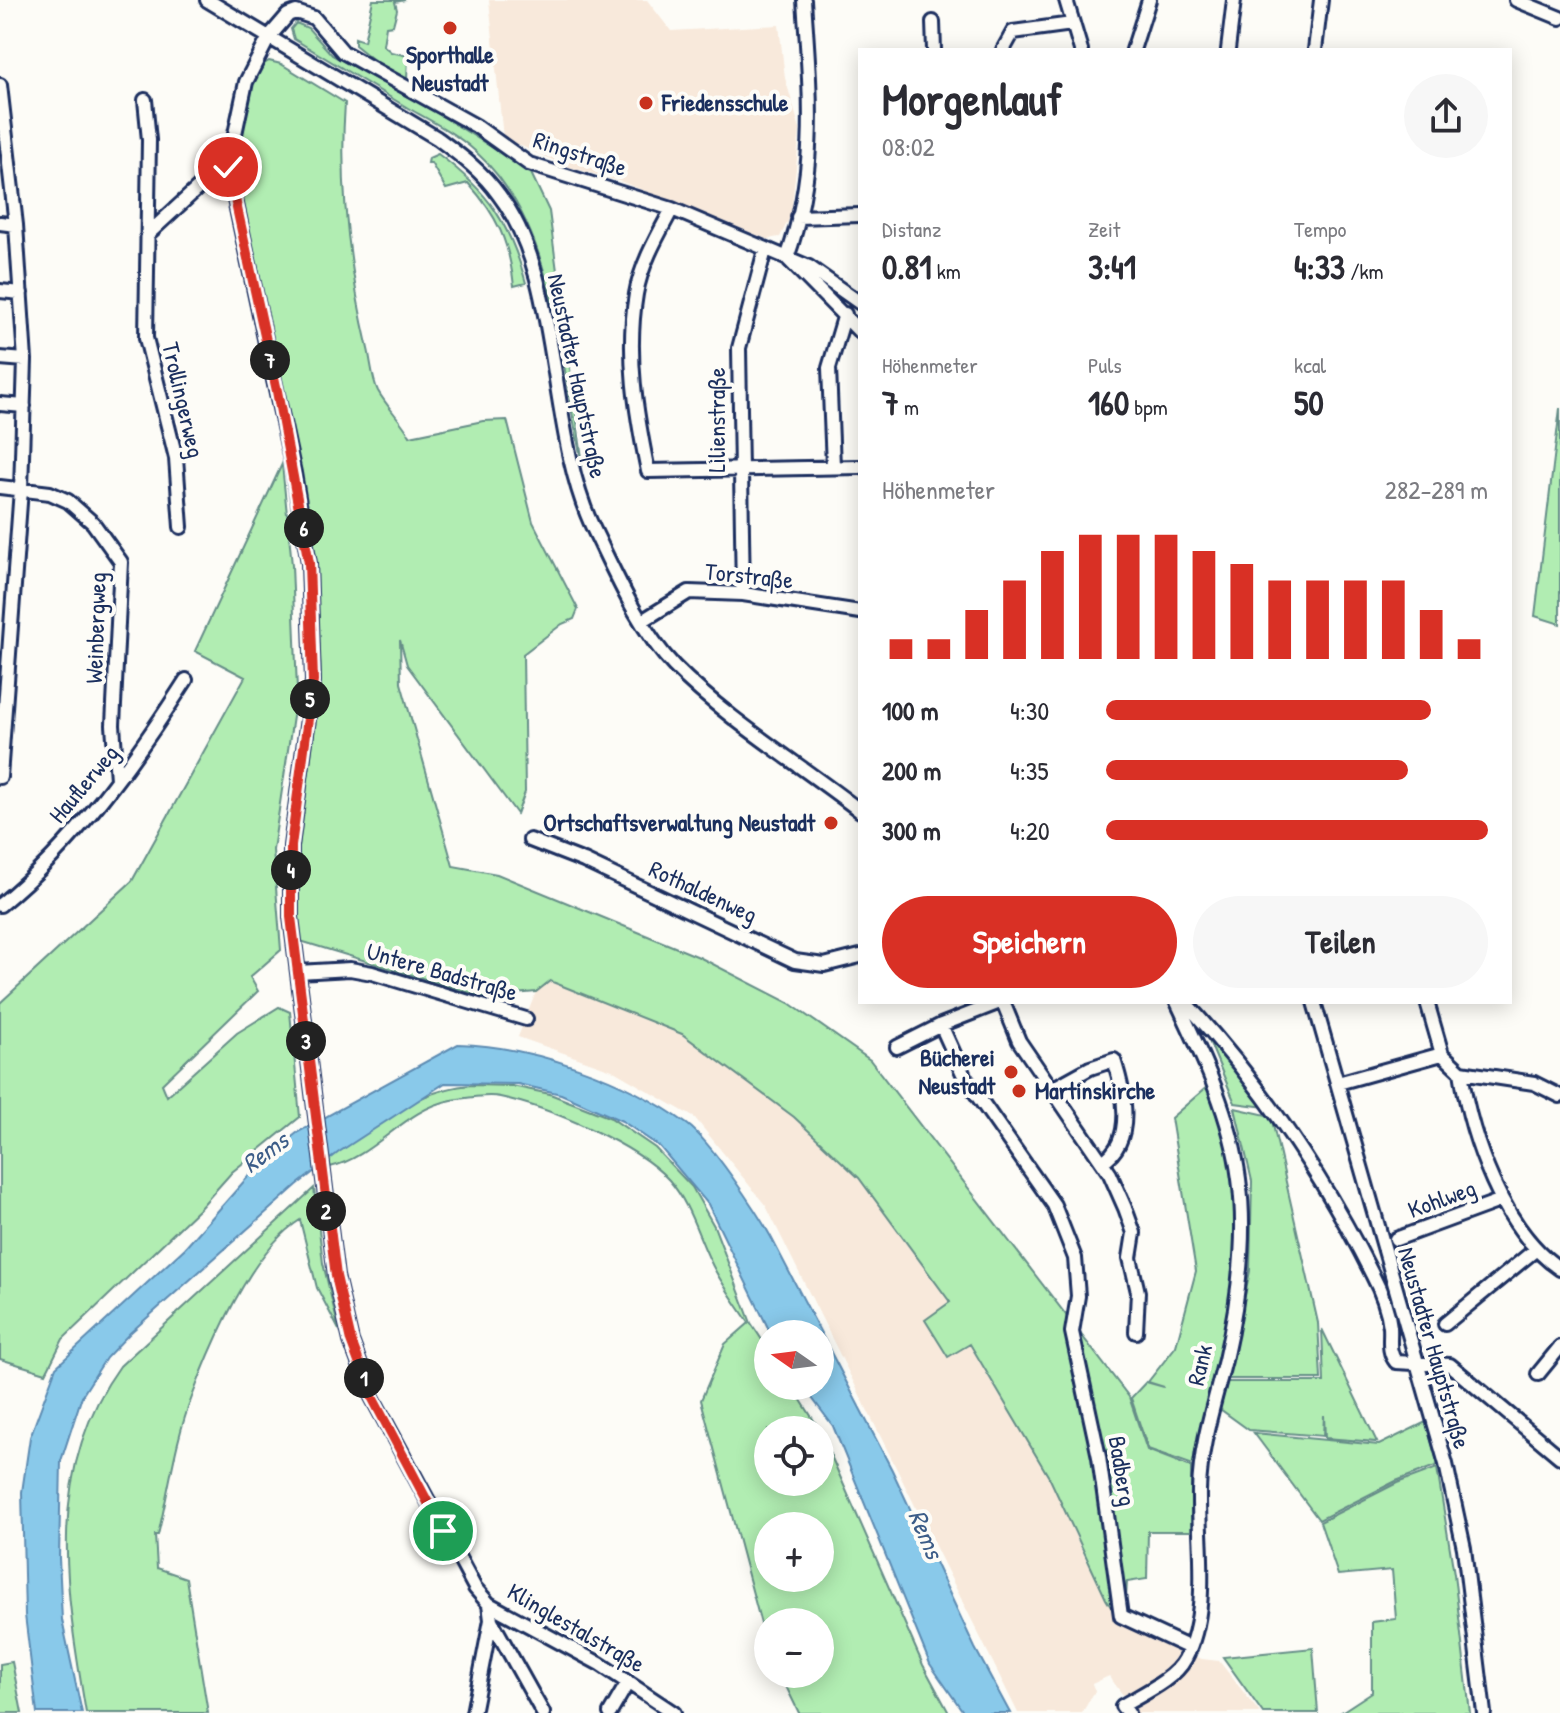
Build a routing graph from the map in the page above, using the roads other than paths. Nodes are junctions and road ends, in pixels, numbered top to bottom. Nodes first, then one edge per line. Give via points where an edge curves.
1 (207, 0) edge
2 (804, 0) edge
3 (1066, 0) edge
4 (1149, 0) edge
5 (1234, 0) edge
6 (1321, 0) edge
7 (1516, 0) edge
8 (1560, 18) edge
9 (933, 22) dead end
10 (1072, 24) junction
11 (269, 37) junction
12 (934, 48) edge
13 (1004, 48) edge
14 (1080, 48) edge
15 (1134, 48) edge
16 (1228, 48) edge
17 (1315, 48) edge
18 (0, 85) edge
19 (145, 100) dead end
20 (2, 130) edge
21 (228, 167) junction
22 (672, 209) junction
23 (858, 215) edge
24 (798, 217) junction
25 (0, 223) edge
26 (16, 225) junction
27 (148, 234) junction
28 (765, 250) junction
29 (787, 258) junction
30 (0, 291) edge
31 (21, 293) junction
32 (858, 302) edge
33 (845, 314) junction
34 (858, 330) edge
35 (0, 358) edge
36 (25, 360) junction
37 (0, 404) edge
38 (24, 406) junction
39 (833, 466) junction
40 (739, 467) junction
41 (858, 467) edge
42 (0, 487) edge
43 (21, 489) junction
44 (181, 527) dead end
45 (0, 567) edge
46 (16, 568) junction
47 (743, 594) junction
48 (858, 612) edge
49 (642, 621) junction
50 (4, 661) edge
51 (186, 680) dead end
52 (0, 777) edge
53 (117, 779) junction
54 (858, 809) edge
55 (530, 840) dead end
56 (0, 905) edge
57 (858, 956) edge
58 (298, 972) junction
59 (996, 1004) edge
60 (1002, 1004) edge
61 (1178, 1004) edge
62 (1187, 1004) edge
63 (1315, 1004) edge
64 (1428, 1004) edge
65 (526, 1019) dead end
66 (941, 1025) junction
67 (897, 1047) dead end
68 (1442, 1054) junction
69 (1461, 1072) junction
70 (1338, 1083) junction
71 (1052, 1089) junction
72 (1560, 1096) edge
73 (1102, 1162) junction
74 (1502, 1200) junction
75 (1396, 1239) dead end
76 (1535, 1250) junction
77 (1560, 1269) edge
78 (1445, 1324) dead end
79 (1136, 1332) dead end
80 (1560, 1347) edge
81 (1418, 1363) junction
82 (1538, 1374) dead end
83 (1560, 1457) edge
84 (489, 1604) junction
85 (491, 1620) junction
86 (1190, 1648) junction
87 (628, 1682) junction
88 (473, 1713) edge
89 (543, 1713) edge
90 (610, 1713) edge
91 (674, 1713) edge
92 (1128, 1713) edge
93 (1484, 1713) edge

1 - 11 street, Neustadter Hauptstraße
2 - 24 street via 812,131
3 - 10 street
4 - 15 street
5 - 16 street
6 - 17 street
7 - 8 street
9 - 12 street
10 - 13 street via 1013,32
10 - 14 street
11 - 21 street, Klinglestalstraße via 246,82
11 - 22 street, Ringstraße via 288,15 306,13 343,52 476,126 529,164
11 - 49 street, Neustadter Hauptstraße via 437,138 471,163 501,197 526,245 577,489
18 - 20 street
19 - 27 street, Trollingerweg
20 - 26 street
21 - 27 street via 211,176
21 - 58 street, Klinglestalstraße via 309,563 313,681 291,846
22 - 28 street, Ringstraße
22 - 40 street via 636,293 632,393 648,471
23 - 24 street
24 - 29 street
25 - 26 street
26 - 31 street
27 - 44 street, Trollingerweg via 146,338 176,458
28 - 29 street, Ringstraße
28 - 40 street, Lilienstraße via 739,348
29 - 32 street, Ringstraße
29 - 33 street
30 - 31 street
31 - 36 street
33 - 34 street
33 - 39 street via 829,368
35 - 36 street
36 - 38 street
37 - 38 street
38 - 43 street
39 - 40 street
39 - 41 street
40 - 47 street, Lilienstraße
42 - 43 street, Weinbergweg
43 - 46 street
43 - 53 street, Weinbergweg via 68,501 93,523 121,562 113,725
45 - 46 street
46 - 50 street
47 - 48 street, Torstraße
47 - 49 street, Torstraße via 689,592
49 - 54 street, Neustadter Hauptstraße via 673,665
50 - 52 street
51 - 53 street, Hauflerweg
53 - 56 street, Hauflerweg via 68,838
55 - 57 street, Rothaldenweg via 795,961 824,965
58 - 65 street, Untere Badstraße via 372,973
58 - 84 street, Klinglestalstraße via 324,1194 351,1341 372,1397 449,1542
59 - 66 street
60 - 71 street via 1019,1041
61 - 86 street, Rank via 1210,1073 1240,1181 1235,1313 1203,1447 1199,1616
62 - 81 street via 1264,1097 1365,1259 1381,1291 1391,1355 1396,1362
63 - 70 street, Neustadter Hauptstraße
64 - 68 street
66 - 67 street
66 - 86 street, Badberg via 965,1078 1054,1205 1075,1258 1078,1296 1072,1332 1099,1457 1121,1616
68 - 69 street
68 - 70 street
69 - 72 street via 1534,1083
69 - 74 street via 1466,1109
70 - 81 street, Neustadter Hauptstraße
71 - 73 street
71 - 73 street via 1114,1060 1125,1093 1121,1139
73 - 79 street via 1134,1233 1130,1258 1138,1292
74 - 75 street, Kohlweg
74 - 76 street
76 - 77 street
76 - 78 street
80 - 82 street
81 - 83 street via 1450,1365
81 - 93 street, Neustadter Hauptstraße via 1464,1548
84 - 85 street
84 - 87 street, Klinglestalstraße
85 - 88 street
85 - 89 street
86 - 92 street, Rank via 1169,1677 1122,1706
87 - 90 street
87 - 91 street, Klinglestalstraße

